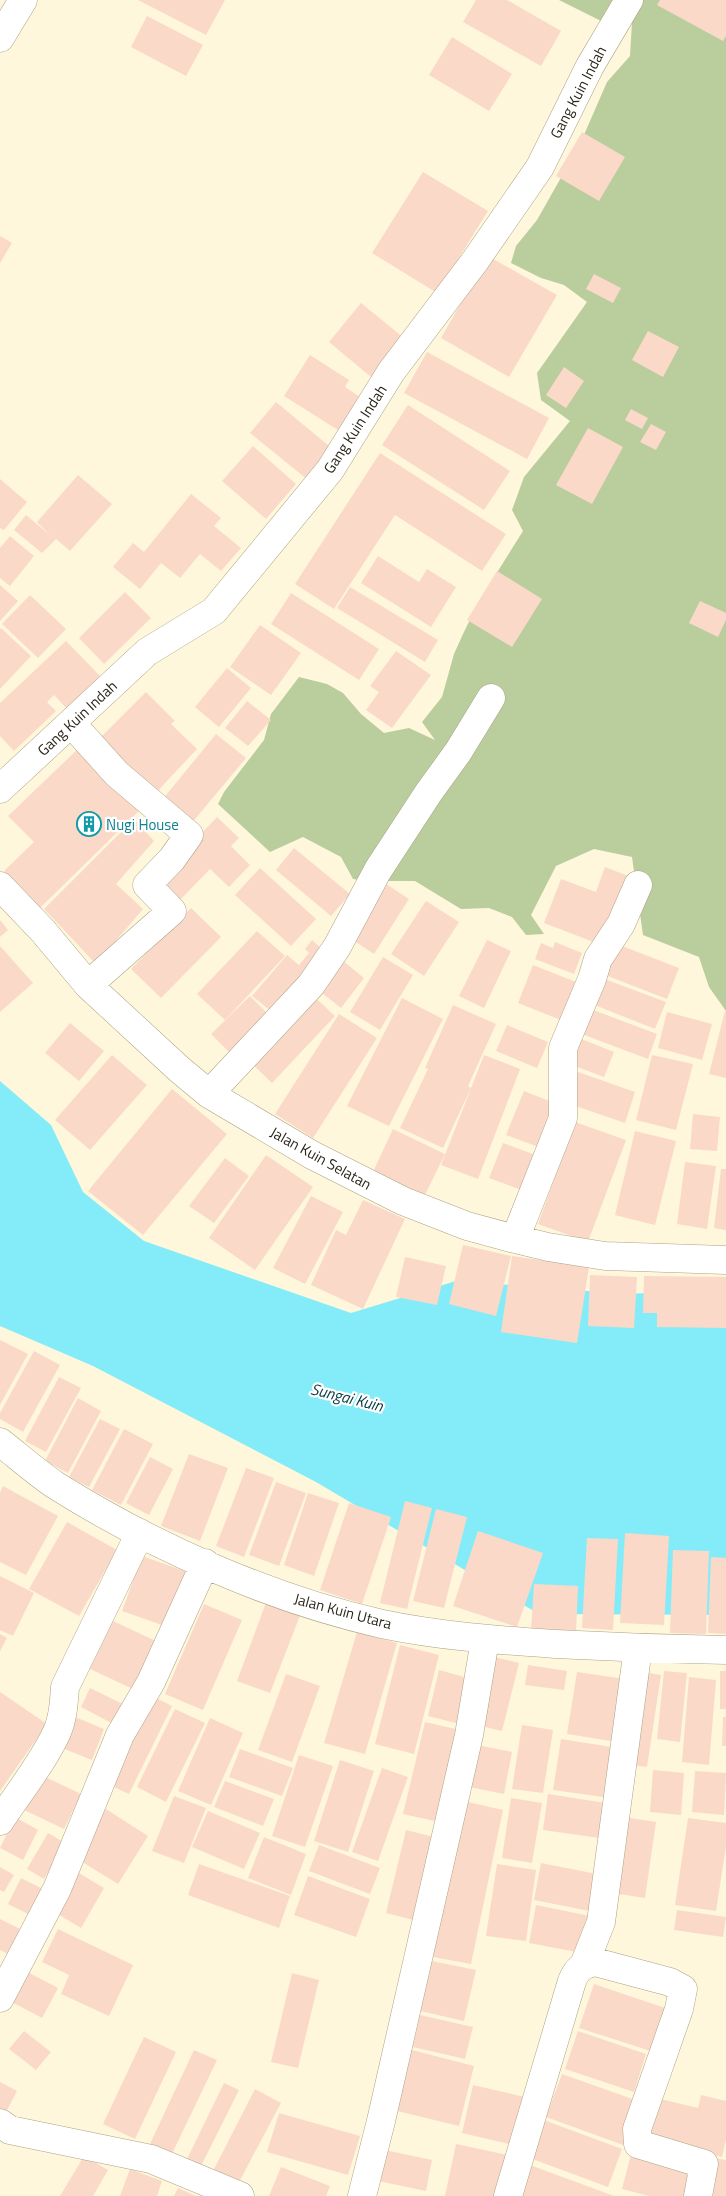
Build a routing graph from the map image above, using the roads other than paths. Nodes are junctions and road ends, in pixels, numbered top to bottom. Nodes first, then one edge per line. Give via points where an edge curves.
1 (23, 0) edge
2 (629, 0) edge
3 (0, 38) edge
4 (491, 698) dead end
5 (71, 723) junction
6 (0, 789) edge
7 (638, 884) dead end
8 (0, 886) edge
9 (88, 985) junction
10 (209, 1094) junction
11 (515, 1239) junction
12 (726, 1260) edge
13 (0, 1442) edge
14 (140, 1533) junction
15 (205, 1564) junction
16 (485, 1640) junction
17 (638, 1648) junction
18 (726, 1650) edge
19 (0, 1821) edge
20 (584, 1965) junction
21 (0, 1998) edge
22 (0, 2123) edge
23 (365, 2195) edge
24 (240, 2196) edge
25 (508, 2196) edge
26 (698, 2196) edge

1 - 3 street
2 - 5 street, Gang Kuin Indah via 590,66 540,167 391,372 330,470 214,611 147,652
4 - 10 street via 378,870 338,946 311,985
5 - 6 street, Gang Kuin Indah
5 - 9 street via 117,774 189,835 147,885 172,911
7 - 11 street via 621,924 598,959 563,1048 563,1118
8 - 9 street, Jalan Kuin Selatan
9 - 10 street, Jalan Kuin Selatan
10 - 11 street, Jalan Kuin Selatan via 312,1155 403,1201 467,1226
11 - 12 street, Jalan Kuin Selatan via 605,1256
13 - 14 street, Jalan Kuin Utara via 54,1484
14 - 15 street, Jalan Kuin Utara
14 - 19 street via 65,1687 57,1732
15 - 16 street, Jalan Kuin Utara via 311,1605 384,1624
15 - 21 street via 151,1682 120,1735 57,1889
16 - 17 street, Jalan Kuin Utara
16 - 23 street via 469,1736
17 - 18 street, Jalan Kuin Utara
17 - 20 street via 601,1922
20 - 25 street via 577,1970 572,1981
20 - 26 street via 601,1962 670,1982 683,1989 638,2129 638,2144 704,2164
22 - 24 street via 10,2130 151,2159

